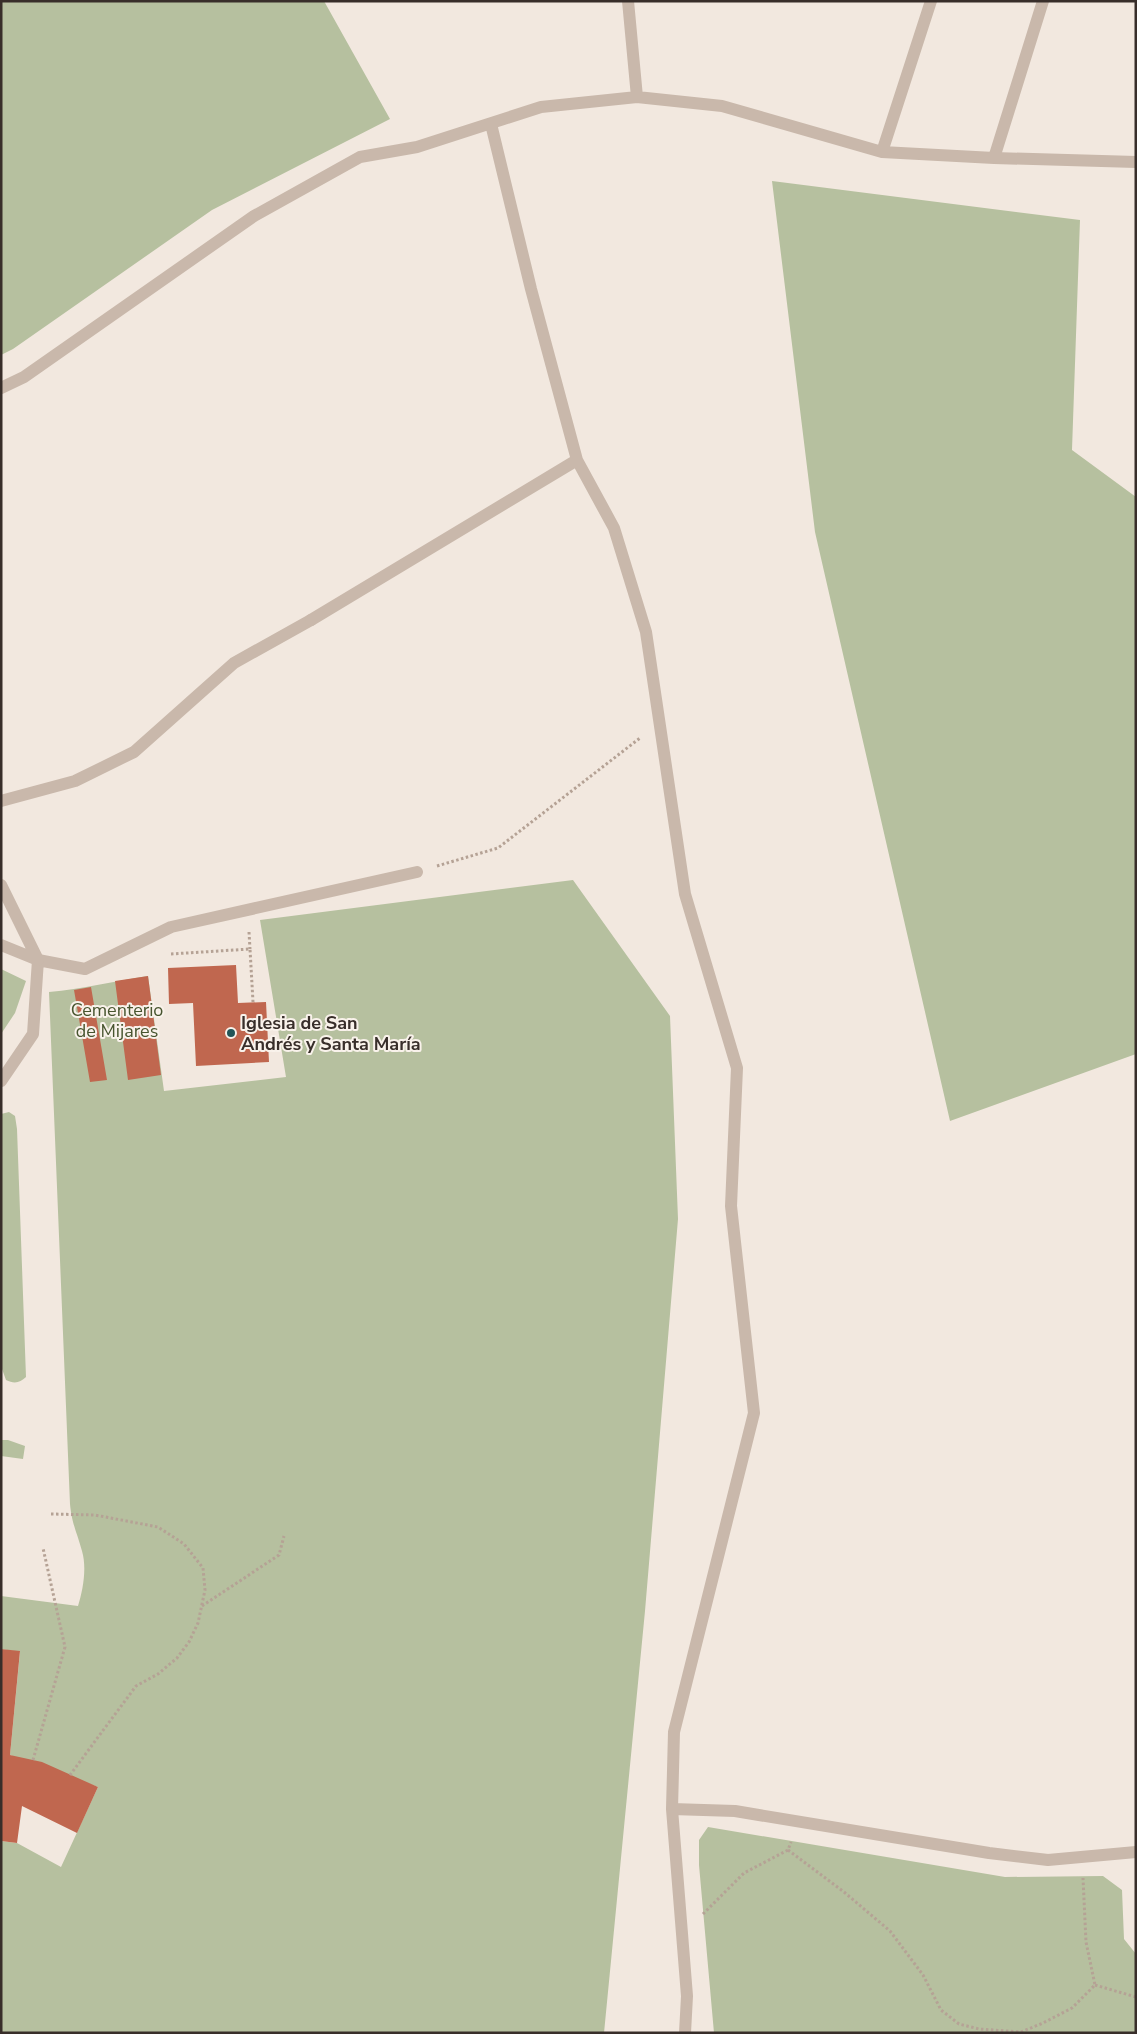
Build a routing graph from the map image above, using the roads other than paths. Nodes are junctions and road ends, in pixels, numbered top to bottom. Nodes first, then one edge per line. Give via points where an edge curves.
1 (628, 1) edge
2 (930, 1) edge
3 (1043, 1) edge
4 (637, 97) junction
5 (491, 124) junction
6 (882, 152) junction
7 (994, 158) junction
8 (1136, 162) edge
9 (1, 388) edge
10 (577, 460) junction
11 (1, 801) edge
12 (417, 872) road end
13 (1, 885) edge
14 (1, 945) edge
15 (38, 960) junction
16 (1, 1081) edge
17 (672, 1809) junction
18 (1136, 1852) edge
19 (685, 2033) edge

1 - 4 street
2 - 6 street
3 - 7 street
4 - 5 street via 541,106
4 - 6 street via 722,106
5 - 9 street via 417,147 360,157 254,216 24,377
5 - 10 street
6 - 7 street
7 - 8 street
10 - 11 street via 234,663 134,752 75,781
10 - 17 street via 614,528 646,632 685,894 737,1068 731,1206 754,1413 674,1732
12 - 15 street via 171,927 85,970
13 - 15 street
14 - 15 street
15 - 16 street via 32,1034
17 - 18 street via 735,1811 989,1854 1048,1860
17 - 19 street via 687,1996

